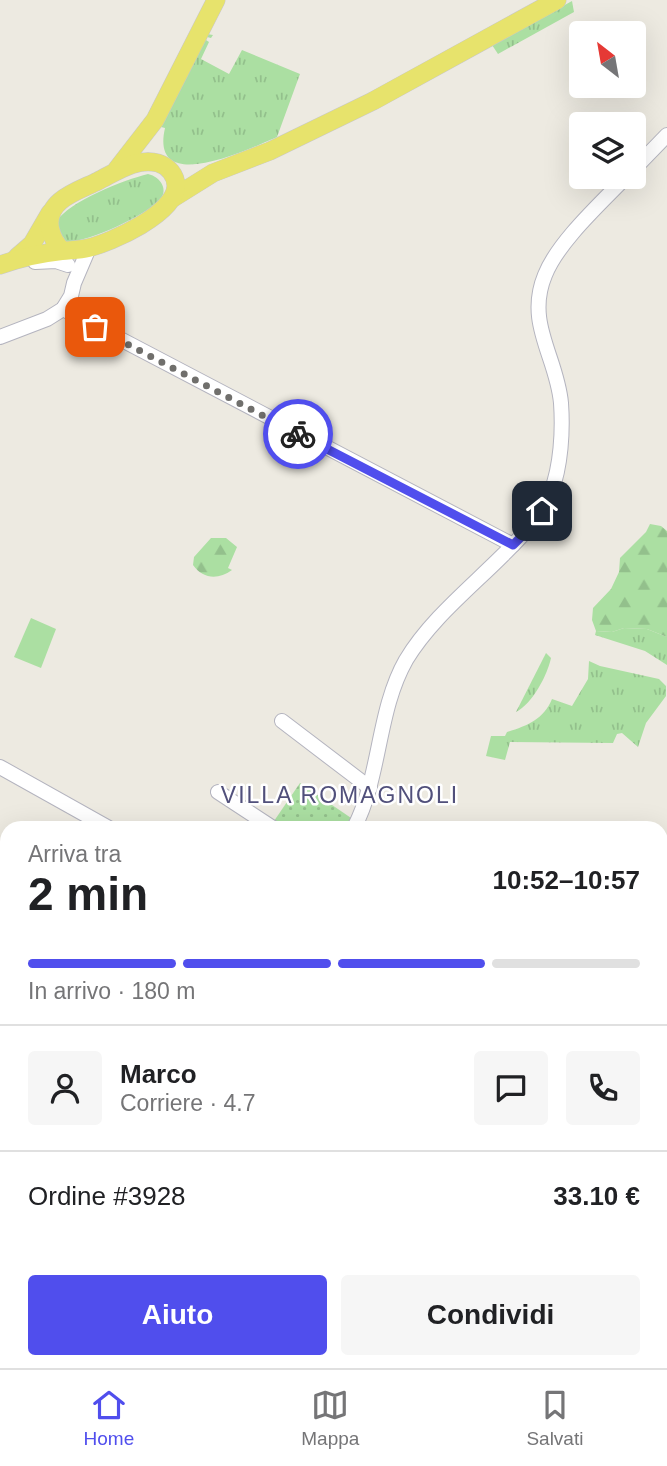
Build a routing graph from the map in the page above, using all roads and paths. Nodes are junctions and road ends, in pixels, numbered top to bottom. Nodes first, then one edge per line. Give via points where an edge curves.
1 (216, 0) edge
2 (557, 0) edge
3 (155, 120) junction
4 (667, 135) edge
5 (646, 157) edge
6 (168, 169) junction
7 (213, 173) junction
8 (113, 174) junction
9 (615, 189) edge
10 (173, 198) junction
11 (52, 211) junction
12 (89, 248) junction
13 (66, 258) junction
14 (5, 264) edge
15 (74, 283) junction
16 (63, 309) junction
17 (0, 337) edge
18 (513, 545) junction
19 (282, 721) dead end
20 (0, 767) edge
21 (370, 788) junction
22 (218, 792) dead end
23 (96, 821) edge
24 (262, 821) edge
25 (358, 821) edge

1 - 3 main road
2 - 7 main road via 351,112
3 - 6 main road via 155,151
3 - 8 main road
4 - 5 street
6 - 7 main road via 191,175
6 - 8 main road via 150,161
6 - 10 main road via 176,186
7 - 10 main road
8 - 11 main road via 65,197
9 - 18 street via 553,260 537,298 537,314 561,403 559,454 542,511
10 - 12 main road via 143,224
11 - 13 main road via 52,237
11 - 14 main road via 32,244
12 - 13 main road
12 - 15 street
13 - 14 main road
13 - 15 street
15 - 16 street
16 - 17 street
16 - 18 street
18 - 21 street via 433,624 406,661 387,714
19 - 21 street
20 - 23 street
21 - 25 street
22 - 24 street

